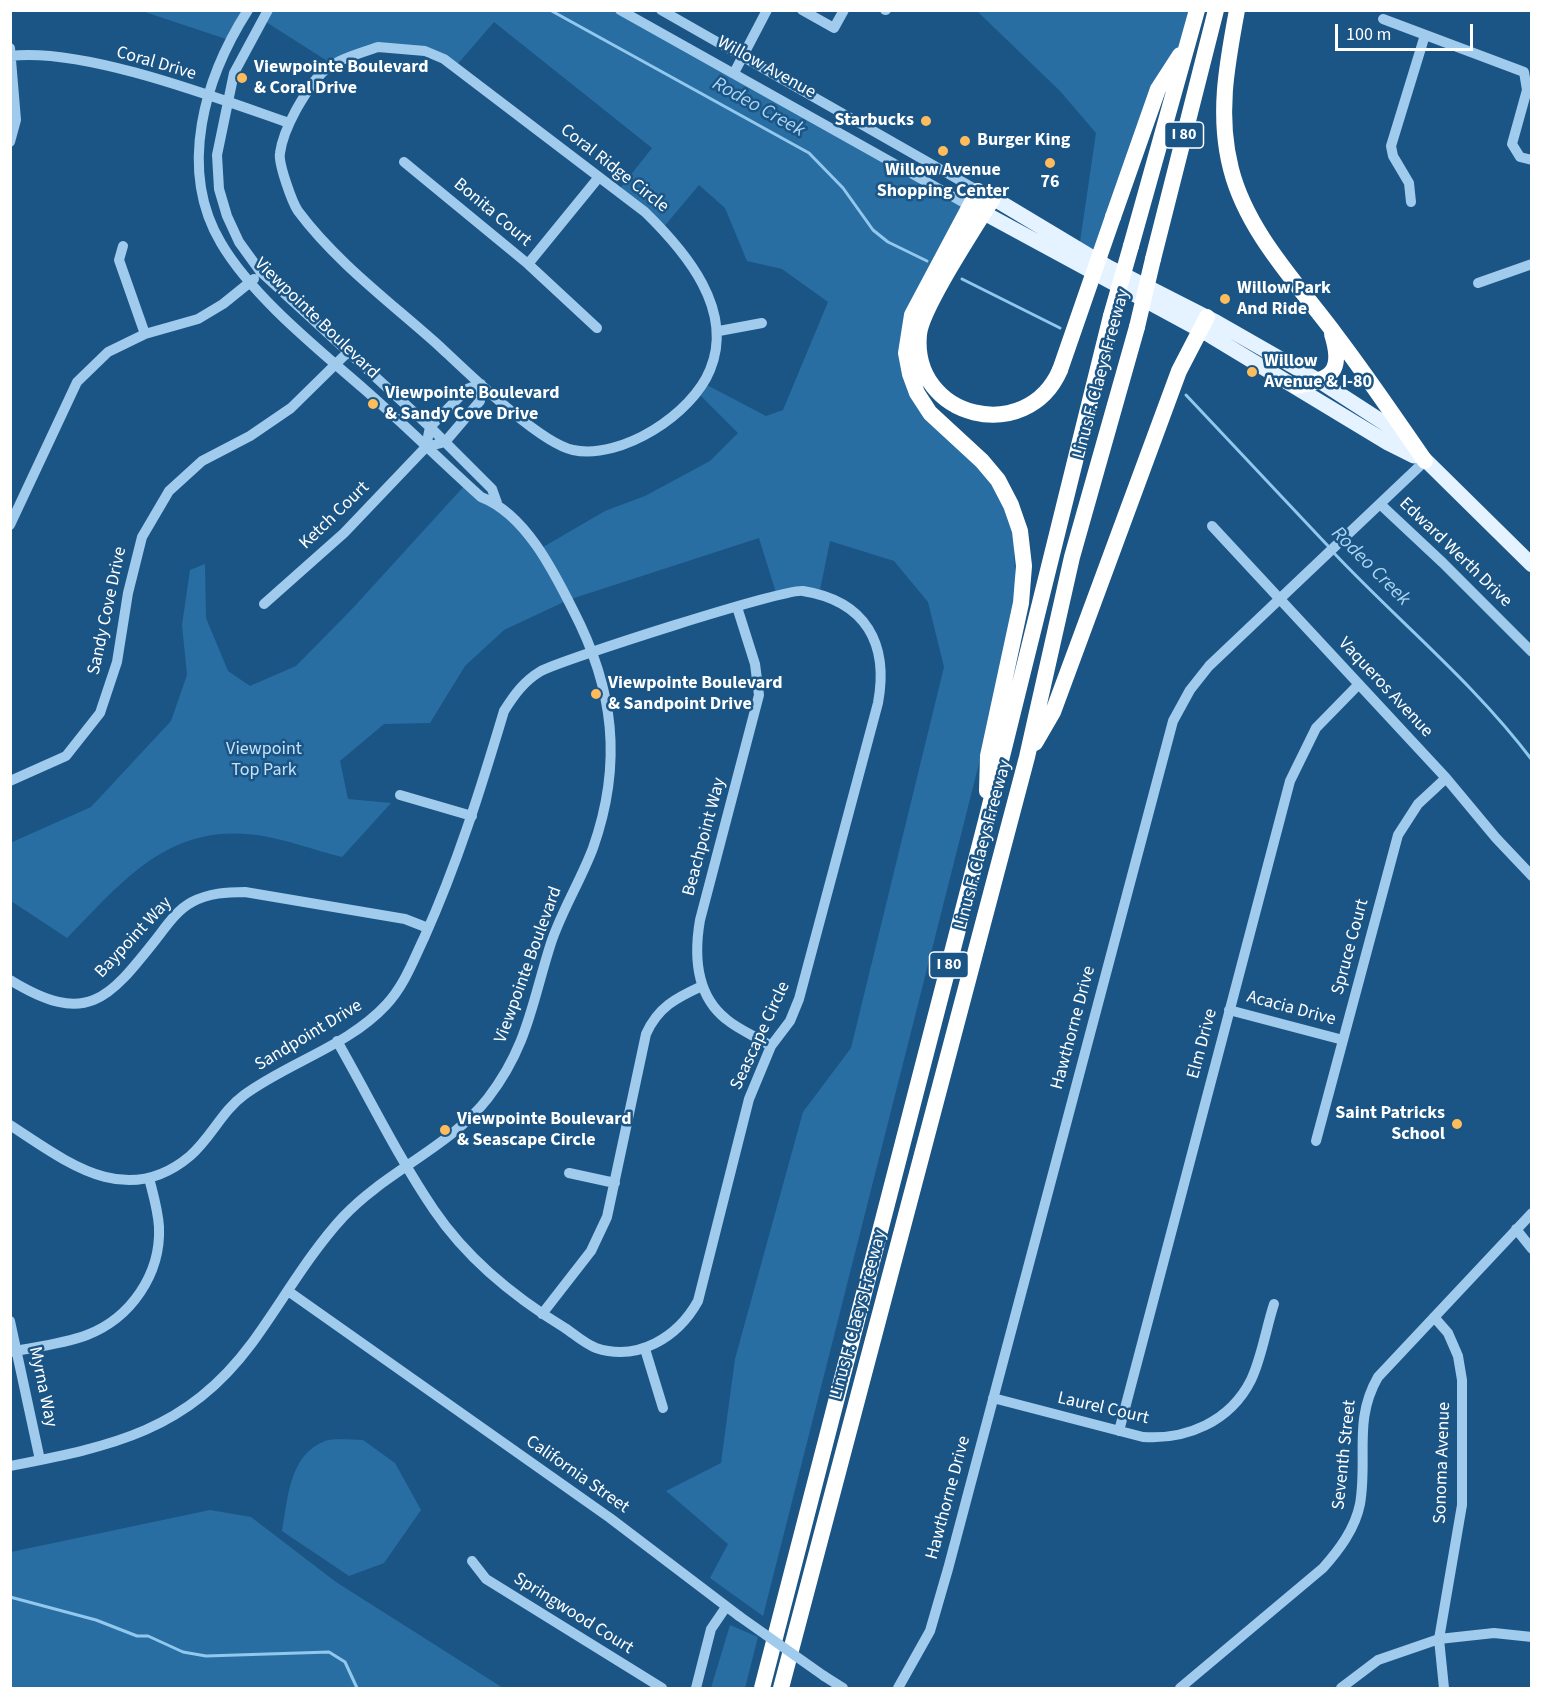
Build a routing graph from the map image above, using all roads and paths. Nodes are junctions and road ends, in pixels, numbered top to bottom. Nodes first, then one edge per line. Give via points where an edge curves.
1 (248, 10) edge
2 (268, 10) edge
3 (620, 10) edge
4 (661, 10) edge
5 (766, 10) edge
6 (802, 10) edge
7 (844, 10) edge
8 (1216, 10) edge
9 (1237, 10) edge
10 (1195, 18) edge
11 (1383, 19) dead end
12 (1425, 35) junction
13 (1186, 47) junction
14 (11, 53) edge
15 (742, 56) junction
16 (734, 73) junction
17 (207, 96) junction
18 (228, 103) junction
19 (289, 123) junction
20 (10, 142) edge
21 (1532, 160) edge
22 (404, 162) dead end
23 (599, 177) junction
24 (986, 194) junction
25 (1411, 202) dead end
26 (977, 210) junction
27 (123, 246) dead end
28 (528, 264) junction
29 (1532, 264) edge
30 (260, 271) junction
31 (250, 283) junction
32 (1478, 283) dead end
33 (762, 323) dead end
34 (1203, 324) junction
35 (1329, 325) junction
36 (597, 328) dead end
37 (719, 330) junction
38 (145, 334) junction
39 (348, 352) junction
40 (337, 366) junction
41 (1322, 381) junction
42 (481, 384) junction
43 (1296, 386) junction
44 (430, 427) junction
45 (445, 442) junction
46 (426, 447) junction
47 (1425, 461) junction
48 (497, 503) junction
49 (1380, 504) junction
50 (10, 525) edge
51 (1212, 526) dead end
52 (1532, 565) edge
53 (1280, 598) junction
54 (264, 604) dead end
55 (737, 608) junction
56 (593, 652) junction
57 (1532, 652) edge
58 (1359, 684) junction
59 (1027, 757) junction
60 (1446, 778) junction
61 (10, 781) edge
62 (400, 795) dead end
63 (472, 816) junction
64 (986, 821) junction
65 (1532, 876) edge
66 (428, 927) junction
67 (10, 980) edge
68 (702, 986) junction
69 (1229, 1010) junction
70 (1343, 1040) junction
71 (337, 1041) junction
72 (771, 1046) junction
73 (10, 1125) edge
74 (1316, 1141) dead end
75 (408, 1164) junction
76 (569, 1173) dead end
77 (149, 1178) junction
78 (615, 1183) junction
79 (1532, 1213) edge
80 (1516, 1229) junction
81 (1532, 1249) edge
82 (288, 1291) junction
83 (1274, 1304) dead end
84 (542, 1314) junction
85 (1434, 1317) junction
86 (10, 1321) edge
87 (645, 1349) junction
88 (14, 1351) edge
89 (993, 1398) junction
90 (663, 1408) dead end
91 (1119, 1431) junction
92 (40, 1460) junction
93 (10, 1466) edge
94 (472, 1561) dead end
95 (726, 1606) junction
96 (1532, 1637) edge
97 (1439, 1639) junction
98 (662, 1689) edge
99 (696, 1689) edge
100 (762, 1689) edge
101 (781, 1689) edge
102 (843, 1689) edge
103 (898, 1689) edge
104 (1180, 1689) edge
105 (1341, 1689) edge
106 (1444, 1689) edge

1 - 17 street, Viewpointe Boulevard via 229,40
2 - 18 street, Viewpointe Boulevard via 234,73
3 - 16 street, Willow Avenue
4 - 15 street, Willow Avenue
5 - 15 street
6 - 7 street via 834,28
8 - 59 highway, Linus F. Claeys Freeway / I 80, bridge via 1137,327 1072,557
9 - 35 highway via 1223,91 1231,169 1250,217
10 - 13 highway, Linus F. Claeys Freeway / I 80
11 - 12 street
12 - 21 street via 1524,72 1527,90 1512,144 1520,157
12 - 25 street via 1391,146 1409,183
13 - 26 highway, bridge via 1158,90 1054,384 1026,408 994,416 976,414 945,399 931,384 923,369 919,333
13 - 64 highway, Linus F. Claeys Freeway / I 80, bridge via 1111,316
14 - 17 street, Coral Drive via 75,60 138,74
14 - 20 street via 16,120
15 - 16 street
15 - 24 street, Willow Avenue
16 - 26 street, Willow Avenue
17 - 18 street, Coral Drive
17 - 31 street, Viewpointe Boulevard via 198,152 205,202 220,242
18 - 19 street, Coral Drive
18 - 30 street, Viewpointe Boulevard via 217,155 219,189 239,242
19 - 23 street, Coral Ridge Circle via 314,78 332,64 378,47 425,51 444,59
19 - 42 street, Coral Ridge Circle via 279,155 297,209 357,272
22 - 28 street, Bonita Court
23 - 28 street, Bonita Court
23 - 37 street, Coral Ridge Circle via 645,212 688,260 710,301
24 - 26 highway
24 - 34 main road, Willow Avenue
26 - 34 main road, Willow Avenue
26 - 64 highway via 912,315 906,353 917,393 930,412 998,480 1020,531 1024,566 1021,603 988,756
27 - 38 street via 119,260
28 - 36 street
29 - 32 street
30 - 31 street
30 - 39 street, Viewpointe Boulevard
31 - 38 street via 198,319
31 - 40 street, Viewpointe Boulevard
33 - 37 street
34 - 41 main road, Willow Avenue
34 - 43 main road, Willow Avenue
34 - 59 highway via 1179,371 1053,712
35 - 41 highway via 1338,352 1334,369
35 - 47 highway
37 - 42 street, Coral Ridge Circle via 716,356 705,384 674,416 650,433 600,450 573,450 548,440
38 - 50 street via 108,352 77,382
39 - 40 street, Sandy Cove Drive
39 - 44 street, Viewpointe Boulevard
40 - 46 street, Viewpointe Boulevard
40 - 61 street, Sandy Cove Drive via 291,408 250,436 202,461 169,491 142,537 117,662 100,713 66,756
41 - 43 highway
41 - 47 main road, Willow Avenue via 1395,430
42 - 44 street via 467,388
42 - 45 street via 480,401
43 - 47 main road, Willow Avenue via 1388,443
44 - 45 street, Viewpointe Boulevard
44 - 46 street
45 - 46 street
45 - 48 street, Viewpointe Boulevard via 492,489
46 - 48 street, Viewpointe Boulevard via 481,497
46 - 54 street, Ketch Court via 344,533
47 - 49 street, Hawthorne Drive
47 - 52 main road, Willow Avenue
48 - 56 street, Viewpointe Boulevard via 523,530 565,591
49 - 53 street, Hawthorne Drive
49 - 57 street, Edward Werth Drive
51 - 53 street, Vaqueros Avenue
53 - 58 street, Vaqueros Avenue
53 - 89 street, Hawthorne Drive via 1209,666 1173,721
55 - 56 street, Seascape Circle
55 - 68 street, Beachpoint Way via 756,664 759,695 700,920 696,955
55 - 72 street, Seascape Circle via 800,590 819,595 851,611 866,624 882,662 878,703 799,999 790,1022
56 - 63 street, Sandpoint Drive via 542,671 514,695 504,711
56 - 75 street, Viewpointe Boulevard via 612,732 604,813 553,939 530,1021 506,1071 487,1099 450,1135
58 - 60 street, Vaqueros Avenue
58 - 69 street, Elm Drive via 1316,728 1290,781
59 - 101 highway, Linus F. Claeys Freeway / I 80
60 - 65 street, Vaqueros Avenue
60 - 70 street, Spruce Court via 1418,804 1398,835
62 - 63 street
63 - 66 street, Sandpoint Drive
64 - 100 highway, Linus F. Claeys Freeway / I 80
66 - 67 street, Baypoint Way via 405,919 227,892 211,895 179,911 124,979 94,999 75,1006 48,1001
66 - 71 street, Sandpoint Drive via 404,980 386,1005 363,1026
68 - 72 street, Beachpoint Way via 726,1019
68 - 78 street via 672,999 660,1009 646,1034
69 - 70 street, Acacia Drive
69 - 91 street, Elm Drive
70 - 74 street, Spruce Court
71 - 75 street
71 - 77 street, Sandpoint Drive via 243,1096 190,1156
72 - 87 street, Seascape Circle via 749,1099 698,1301 679,1327
73 - 77 street, Sandpoint Drive via 92,1174 120,1180
75 - 82 street, Viewpointe Boulevard via 348,1212
75 - 84 street via 434,1210 467,1253
76 - 78 street
77 - 88 street via 158,1218 158,1245 151,1272 138,1296 118,1317 95,1332
78 - 84 street via 600,1236
79 - 80 street, Seventh Street
80 - 81 street
80 - 85 street, Seventh Street
82 - 92 street, Viewpointe Boulevard via 229,1371 183,1410 119,1442
82 - 95 street, California Street via 610,1518
83 - 91 street, Laurel Court via 1251,1380 1237,1401 1217,1419 1193,1432 1165,1438
84 - 87 street via 595,1347
85 - 97 street, Sonoma Avenue via 1455,1348 1462,1380 1462,1505
85 - 104 street, Seventh Street via 1377,1377 1368,1392 1362,1427 1359,1507 1339,1550 1323,1568
86 - 88 street, Myrna Way
87 - 90 street
88 - 92 street, Myrna Way
89 - 91 street, Laurel Court
89 - 103 street, Hawthorne Drive via 930,1631
92 - 93 street, Viewpointe Boulevard
94 - 98 street, Springwood Court via 486,1580
95 - 99 street via 711,1629
95 - 102 street, California Street, bridge
96 - 97 street via 1494,1633
97 - 105 street via 1378,1660
97 - 106 street, Sonoma Avenue

